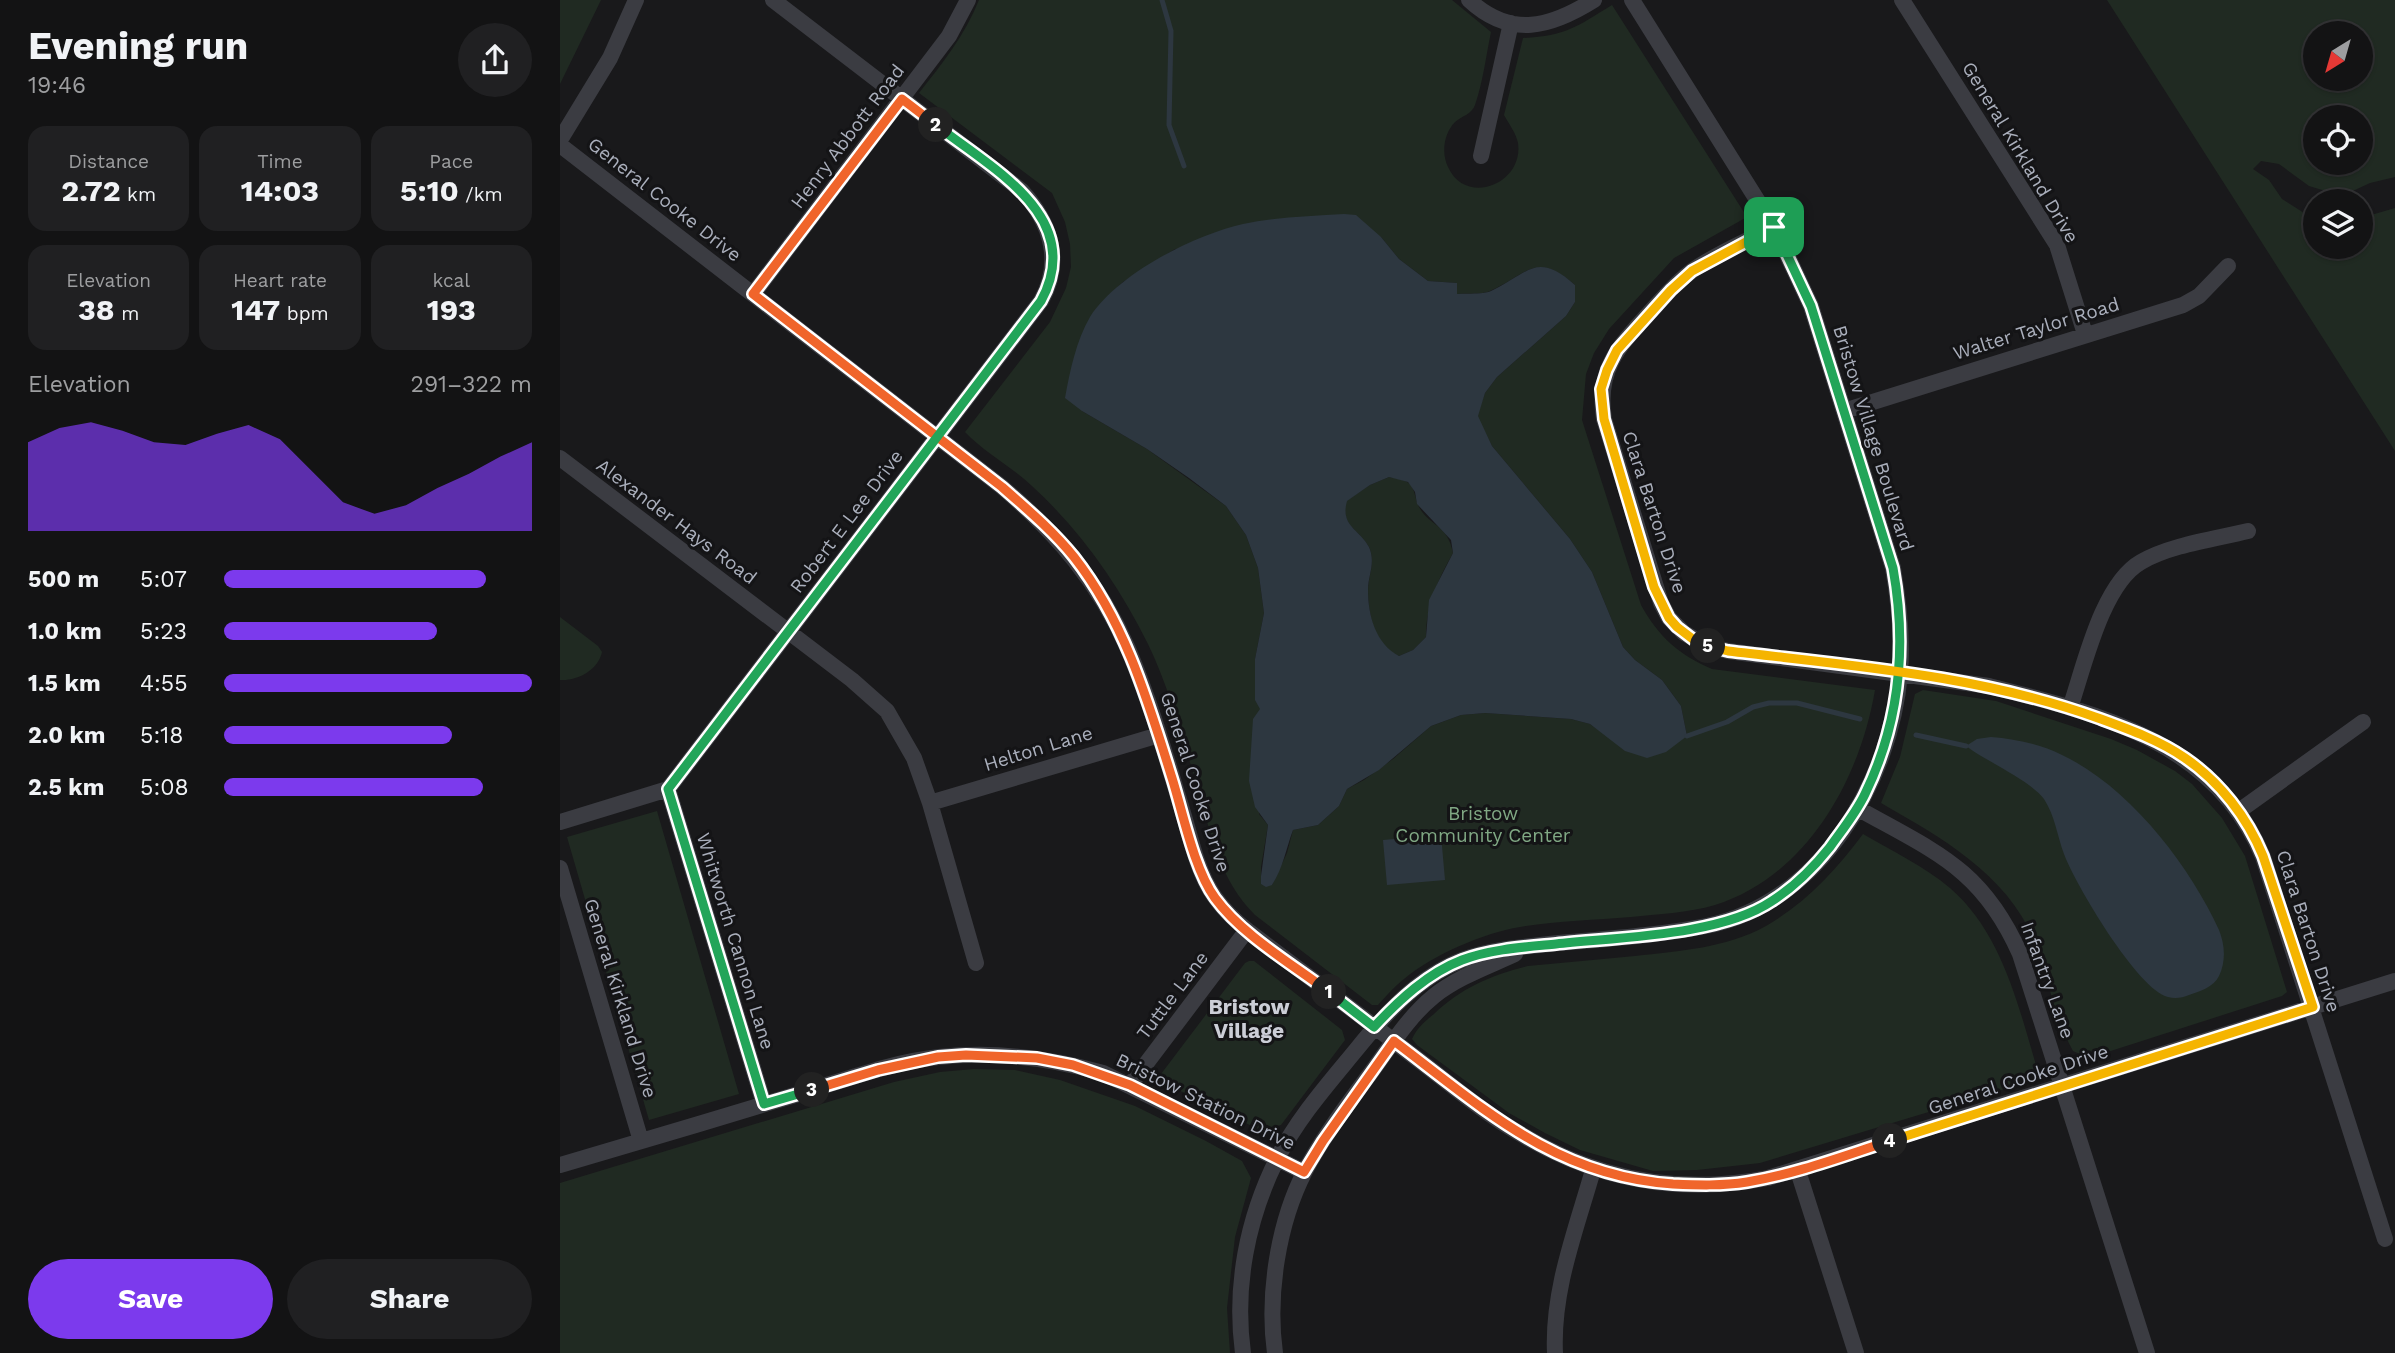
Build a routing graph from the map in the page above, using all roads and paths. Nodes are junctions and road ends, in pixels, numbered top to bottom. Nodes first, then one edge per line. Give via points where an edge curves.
1 (636, 0) edge
2 (773, 0) edge
3 (968, 0) edge
4 (1469, 0) edge
5 (1594, 0) edge
6 (1632, 0) edge
7 (1902, 0) edge
8 (1511, 23) junction
9 (902, 99) junction
10 (560, 143) edge
11 (1481, 156) dead end
12 (1774, 227) junction
13 (2228, 266) dead end
14 (753, 294) junction
15 (2085, 334) junction
16 (1844, 411) junction
17 (937, 437) junction
18 (560, 458) edge
19 (2249, 531) dead end
20 (788, 631) junction
21 (1900, 672) junction
22 (2070, 708) junction
23 (2363, 722) dead end
24 (1159, 735) junction
25 (668, 789) junction
26 (930, 803) junction
27 (1857, 808) junction
28 (2239, 811) junction
29 (560, 822) edge
30 (560, 868) edge
31 (1247, 930) junction
32 (1533, 946) junction
33 (976, 964) dead end
34 (2395, 981) edge
35 (2313, 1007) junction
36 (1374, 1027) junction
37 (1394, 1041) junction
38 (1130, 1085) junction
39 (2063, 1087) junction
40 (764, 1104) junction
41 (641, 1141) junction
42 (1277, 1158) junction
43 (560, 1166) edge
44 (1593, 1170) junction
45 (1798, 1171) junction
46 (1304, 1172) junction
47 (2385, 1239) dead end
48 (1242, 1353) edge
49 (1275, 1353) edge
50 (1555, 1353) edge
51 (1856, 1353) edge
52 (2147, 1353) edge

1 - 10 street via 610,58
2 - 9 street, Robert E Lee Drive
3 - 9 street, Henry Abbott Road via 957,23
4 - 8 street
5 - 8 street via 1552,22
6 - 12 street, Bristow Village Boulevard
7 - 15 street, General Kirkland Drive via 2057,244
8 - 11 street
9 - 14 street, Henry Abbott Road
9 - 17 street, Robert E Lee Drive via 1022,191 1043,219 1053,253 1052,274 1041,301
10 - 14 street, General Cooke Drive
12 - 16 street, Bristow Village Boulevard via 1811,306
12 - 21 street, Clara Barton Drive via 1692,271 1625,340 1603,379 1604,419 1654,587 1677,627 1705,645 1728,651
13 - 15 street, Walter Taylor Road via 2199,296 2183,305
14 - 17 street, General Cooke Drive
15 - 16 street, Walter Taylor Road
16 - 21 street, Bristow Village Boulevard via 1893,568 1900,605
17 - 20 street, Robert E Lee Drive
17 - 24 street, General Cooke Drive via 1040,520 1076,559 1128,648
18 - 20 street, Alexander Hays Road
19 - 22 street via 2154,555 2128,571 2107,601
20 - 25 street, Robert E Lee Drive
20 - 26 street, Alexander Hays Road via 887,710 905,740
21 - 22 street, Clara Barton Drive via 1989,686
21 - 27 street, Bristow Village Boulevard via 1886,746
22 - 28 street, Clara Barton Drive via 2170,748 2208,776
23 - 28 street
24 - 26 street, Helton Lane
24 - 31 street, General Cooke Drive via 1206,881 1224,909
25 - 29 street
25 - 40 street, Whitworth Cannon Lane
26 - 33 street, Alexander Hays Road
27 - 32 street, Bristow Village Boulevard via 1812,867 1772,902 1753,911 1687,930
27 - 39 street, Infantry Lane via 1954,864 1997,909 2020,954
28 - 35 street, Clara Barton Drive via 2263,856
30 - 41 street, General Kirkland Drive
31 - 36 street, General Cooke Drive
31 - 38 street, Tuttle Lane
32 - 36 street, Bristow Village Boulevard via 1462,960 1437,972
32 - 37 street, Bristow Village Boulevard via 1448,986 1418,1011
34 - 35 street, General Cooke Drive
35 - 39 street, General Cooke Drive
35 - 47 street, Clara Barton Drive
36 - 37 street, General Cooke Drive
36 - 42 street, Bristow Village Boulevard via 1323,1089
37 - 44 street, General Cooke Drive via 1518,1133
37 - 46 street, Bristow Village Boulevard
38 - 40 street, Bristow Station Drive via 1037,1058 966,1055 878,1070
38 - 42 street, Bristow Station Drive
39 - 45 street, General Cooke Drive
39 - 52 street, Infantry Lane
40 - 41 street, Bristow Station Drive
41 - 43 street, Bristow Station Drive
42 - 46 street, Bristow Station Drive
42 - 48 street, Bristow Village Boulevard via 1244,1257
44 - 45 street, General Cooke Drive via 1642,1181 1695,1185 1745,1182
44 - 50 street via 1561,1282
45 - 51 street
46 - 49 street, Bristow Village Boulevard via 1278,1262 1272,1328

